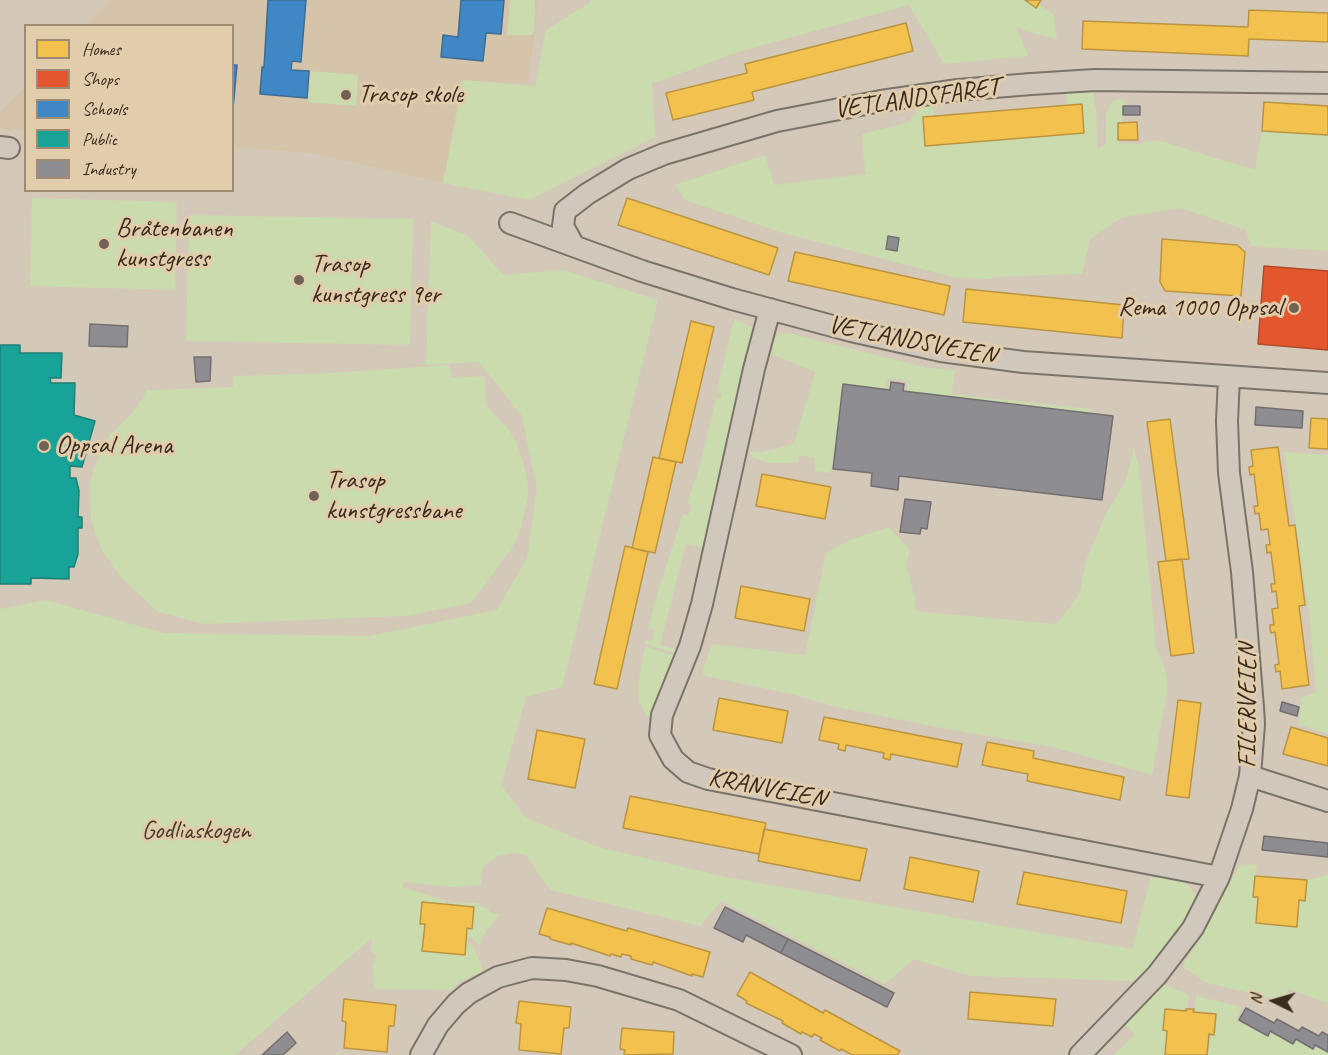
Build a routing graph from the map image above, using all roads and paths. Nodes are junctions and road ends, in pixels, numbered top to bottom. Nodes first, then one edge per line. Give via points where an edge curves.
1 (1328, 83) edge
2 (510, 223) dead end
3 (574, 246) junction
4 (770, 309) junction
5 (1229, 377) junction
6 (1328, 383) edge
7 (1250, 776) junction
8 (1328, 801) edge
9 (1219, 877) junction
10 (421, 1055) edge
11 (791, 1055) edge
12 (1080, 1055) edge

1 - 3 street, VETLANDSFARET via 1095,80 1031,84 958,90 788,119 664,154 628,169 565,212 563,226
2 - 3 street, VETLANDSVEIEN
3 - 4 street, VETLANDSVEIEN
4 - 5 street, VETLANDSVEIEN via 941,351
4 - 9 street, KRANVEIEN via 702,604 662,715 660,735 673,759 688,772 708,779
5 - 6 street, VETLANDSVEIEN
5 - 7 street, FILERVEIEN via 1229,473 1242,572 1254,724
7 - 8 street
7 - 9 street, FILERVEIEN
9 - 12 street, FILERVEIEN via 1194,928 1157,975
10 - 11 street via 438,1025 469,993 498,977 532,968 598,976 679,1000

